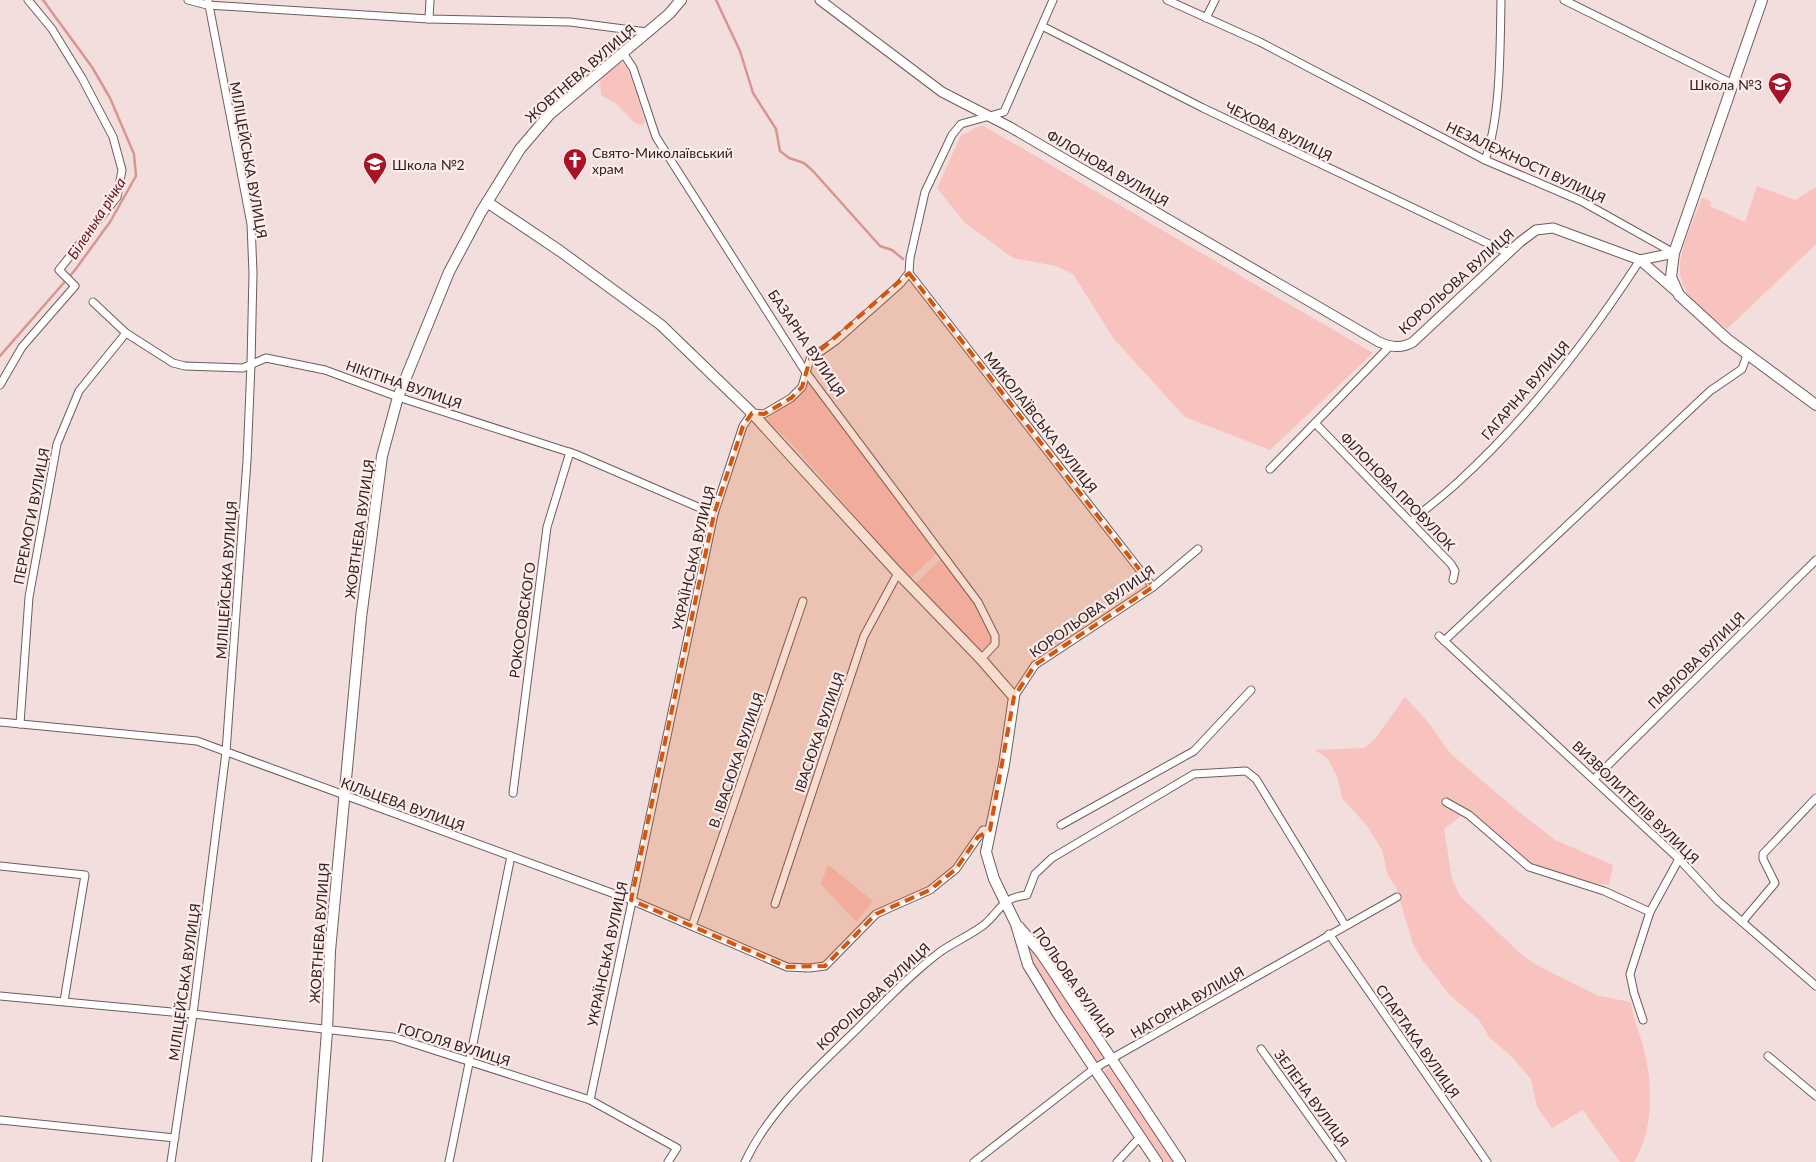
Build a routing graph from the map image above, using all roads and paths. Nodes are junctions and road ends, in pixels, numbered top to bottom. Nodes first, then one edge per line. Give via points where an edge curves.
1 (28, 0) edge
2 (188, 0) edge
3 (430, 0) edge
4 (681, 0) edge
5 (820, 0) edge
6 (1053, 0) edge
7 (1167, 0) edge
8 (1215, 0) edge
9 (1501, 0) edge
10 (1564, 0) edge
11 (1762, 0) edge
12 (208, 3) edge
13 (1206, 18) junction
14 (429, 19) junction
15 (1042, 26) junction
16 (647, 32) junction
17 (623, 52) junction
18 (1733, 84) junction
19 (986, 116) junction
20 (1485, 160) junction
21 (488, 202) junction
22 (1674, 253) junction
23 (1508, 254) junction
24 (1640, 260) junction
25 (909, 273) junction
26 (1679, 295) junction
27 (93, 302) dead end
28 (126, 333) junction
29 (1390, 346) junction
30 (1747, 355) junction
31 (251, 364) junction
32 (805, 371) junction
33 (0, 386) edge
34 (398, 397) junction
35 (1816, 405) edge
36 (752, 413) junction
37 (1315, 423) junction
38 (570, 452) junction
39 (1270, 469) dead end
40 (714, 514) junction
41 (1411, 521) junction
42 (1198, 549) dead end
43 (1816, 560) edge
44 (898, 573) junction
45 (1453, 580) dead end
46 (1153, 587) junction
47 (803, 601) dead end
48 (981, 658) junction
49 (1251, 690) dead end
50 (1014, 696) junction
51 (0, 722) edge
52 (20, 724) junction
53 (226, 752) junction
54 (1594, 778) junction
55 (513, 793) dead end
56 (346, 797) junction
57 (1816, 798) edge
58 (1446, 802) dead end
59 (1061, 825) dead end
60 (990, 830) junction
61 (511, 856) junction
62 (1679, 859) junction
63 (0, 866) edge
64 (1397, 897) dead end
65 (631, 900) junction
66 (1005, 902) junction
67 (775, 904) dead end
68 (1650, 912) junction
69 (1742, 922) junction
70 (1016, 924) junction
71 (1345, 925) junction
72 (692, 926) junction
73 (1329, 934) junction
74 (1816, 986) edge
75 (0, 996) edge
76 (64, 1002) junction
77 (193, 1014) junction
78 (1644, 1020) dead end
79 (327, 1031) junction
80 (1261, 1049) dead end
81 (1768, 1056) dead end
82 (1111, 1059) junction
83 (468, 1060) junction
84 (1096, 1068) junction
85 (1816, 1096) edge
86 (590, 1100) junction
87 (0, 1120) edge
88 (1140, 1137) junction
89 (175, 1138) junction
90 (171, 1162) edge
91 (317, 1162) edge
92 (449, 1162) edge
93 (668, 1162) edge
94 (745, 1162) edge
95 (974, 1162) edge
96 (1117, 1162) edge
97 (1157, 1162) edge
98 (1180, 1162) edge
99 (1342, 1162) edge
100 (1486, 1162) edge

1 - 33 street via 52,29 82,78 113,137 122,170 118,197 59,270 75,286 22,347
2 - 12 street
3 - 14 street
4 - 16 main road, ЖОВТНЕВА ВУЛИЦЯ
5 - 19 street, ФІЛОНОВА ВУЛИЦЯ via 942,92
6 - 15 street
7 - 13 street, НЕЗАЛЕЖНОСТІ ВУЛИЦЯ
8 - 13 street
9 - 20 street via 1496,109 1492,143
10 - 18 street
11 - 18 main road
12 - 14 street
12 - 31 street, МІЛІЦЕЙСЬКА ВУЛИЦЯ via 251,224
13 - 20 street, НЕЗАЛЕЖНОСТІ ВУЛИЦЯ via 1260,42
14 - 16 street via 570,22
15 - 19 street via 1004,112
15 - 23 street, ЧЕХОВА ВУЛИЦЯ via 1203,108
16 - 17 main road, ЖОВТНЕВА ВУЛИЦЯ
17 - 21 main road, ЖОВТНЕВА ВУЛИЦЯ via 541,123
17 - 32 street, БАЗАРНА ВУЛИЦЯ via 632,68 656,137
18 - 22 main road
19 - 25 street via 961,124 952,135 925,192
19 - 29 street, ФІЛОНОВА ВУЛИЦЯ
20 - 22 street, НЕЗАЛЕЖНОСТІ ВУЛИЦЯ via 1581,201
21 - 34 main road, ЖОВТНЕВА ВУЛИЦЯ via 450,272
21 - 36 main road via 661,325
22 - 24 street
22 - 26 main road via 1671,277
23 - 24 street, КОРОЛЬОВА ВУЛИЦЯ via 1536,230 1553,228
23 - 29 street, КОРОЛЬОВА ВУЛИЦЯ via 1413,342
24 - 26 street
24 - 41 street, ГАГАРІНА ВУЛИЦЯ via 1611,306 1502,437 1457,483
25 - 32 street via 837,340 810,359
25 - 46 street, МИКОЛАЇВСЬКА ВУЛИЦЯ
26 - 30 main road
27 - 28 street, НІКІТІНА ВУЛИЦЯ
28 - 31 street, НІКІТІНА ВУЛИЦЯ via 161,356 185,366 243,368
28 - 52 street, ПЕРЕМОГИ ВУЛИЦЯ via 79,391 57,444 29,597
29 - 37 street, КОРОЛЬОВА ВУЛИЦЯ
30 - 35 main road
30 - 54 street, ВИЗВОЛИТЕЛІВ ВУЛИЦЯ via 1742,369 1710,390 1441,639
31 - 34 street, НІКІТІНА ВУЛИЦЯ via 266,358 294,363 345,376
31 - 53 street, МІЛІЦЕЙСЬКА ВУЛИЦЯ via 248,462
32 - 36 street via 802,387 791,398 764,414
32 - 48 street, БАЗАРНА ВУЛИЦЯ via 978,602 995,636 994,644
34 - 38 street, НІКІТІНА ВУЛИЦЯ
34 - 56 main road, ЖОВТНЕВА ВУЛИЦЯ via 382,456 361,618
36 - 40 street, УКРАЇНСЬКА ВУЛИЦЯ via 743,426
36 - 44 main road
37 - 39 street, КОРОЛЬОВА ВУЛИЦЯ
37 - 41 street, ФІЛОНОВА ПРОВУЛОК
38 - 40 street, НІКІТІНА ВУЛИЦЯ
38 - 55 street, РОКОСОВСКОГО via 547,527
40 - 65 street, УКРАЇНСЬКА ВУЛИЦЯ
41 - 45 street, ФІЛОНОВА ПРОВУЛОК via 1451,564 1455,572
42 - 46 street, КОРОЛЬОВА ВУЛИЦЯ
43 - 54 street, ПАВЛОВА ВУЛИЦЯ
44 - 48 main road
44 - 67 street, ІВАСЮКА ВУЛИЦЯ via 864,636
46 - 50 street, КОРОЛЬОВА ВУЛИЦЯ via 1035,666
47 - 72 street, В. ІВАСЮКА ВУЛИЦЯ
48 - 50 main road
49 - 59 street via 1194,751
50 - 60 main road, КОРОЛЬОВА ВУЛИЦЯ
51 - 52 street, КІЛЬЦЕВА ВУЛИЦЯ
52 - 53 street, КІЛЬЦЕВА ВУЛИЦЯ via 197,741
53 - 56 street, КІЛЬЦЕВА ВУЛИЦЯ
53 - 77 street, МІЛІЦЕЙСЬКА ВУЛИЦЯ
54 - 62 street, ВИЗВОЛИТЕЛІВ ВУЛИЦЯ
56 - 61 street, КІЛЬЦЕВА ВУЛИЦЯ
56 - 79 main road, ЖОВТНЕВА ВУЛИЦЯ via 338,849
57 - 69 street via 1764,854 1763,859 1775,883
58 - 68 street via 1469,815 1529,867 1604,891
60 - 66 main road, КОРОЛЬОВА ВУЛИЦЯ via 986,852
60 - 72 street, КІЛЬЦЕВА ВУЛИЦЯ via 984,830 978,836 956,869 930,890 876,914 825,966 783,965
61 - 65 street, КІЛЬЦЕВА ВУЛИЦЯ
61 - 83 street
62 - 68 street
62 - 69 street, ВИЗВОЛИТЕЛІВ ВУЛИЦЯ
63 - 76 street via 85,875
64 - 71 street, НАГОРНА ВУЛИЦЯ
65 - 72 street, КІЛЬЦЕВА ВУЛИЦЯ
65 - 86 street, УКРАЇНСЬКА ВУЛИЦЯ
66 - 70 main road, КОРОЛЬОВА ВУЛИЦЯ
66 - 71 street, КОРОЛЬОВА ВУЛИЦЯ via 1027,895 1035,874 1052,858 1194,774 1246,771 1256,779
66 - 94 street, КОРОЛЬОВА ВУЛИЦЯ via 985,924 940,952 806,1078 755,1141
68 - 78 street via 1630,974
69 - 74 street, ВИЗВОЛИТЕЛІВ ВУЛИЦЯ
70 - 82 main road, ПОЛЬОВА ВУЛИЦЯ via 1041,953
70 - 84 main road, ПОЛЬОВА ВУЛИЦЯ via 1028,965
71 - 73 street, НАГОРНА ВУЛИЦЯ
73 - 82 street, НАГОРНА ВУЛИЦЯ
73 - 100 street, СПАРТАКА ВУЛИЦЯ
75 - 76 street, ГОГОЛЯ ВУЛИЦЯ
76 - 77 street, ГОГОЛЯ ВУЛИЦЯ
77 - 79 street, ГОГОЛЯ ВУЛИЦЯ
77 - 89 street, МІЛІЦЕЙСЬКА ВУЛИЦЯ
79 - 83 street, ГОГОЛЯ ВУЛИЦЯ via 393,1037
79 - 91 main road, ЖОВТНЕВА ВУЛИЦЯ
80 - 99 street, ЗЕЛЕНА ВУЛИЦЯ
81 - 85 street
82 - 84 street, НАГОРНА ВУЛИЦЯ
82 - 98 main road, ПОЛЬОВА ВУЛИЦЯ
83 - 86 street, ГОГОЛЯ ВУЛИЦЯ
83 - 92 street
84 - 88 main road, ПОЛЬОВА ВУЛИЦЯ
84 - 95 street, НАГОРНА ВУЛИЦЯ
86 - 93 street, ГОГОЛЯ ВУЛИЦЯ via 676,1148
87 - 89 street
88 - 96 street
88 - 97 main road, ПОЛЬОВА ВУЛИЦЯ
89 - 90 street, МІЛІЦЕЙСЬКА ВУЛИЦЯ

